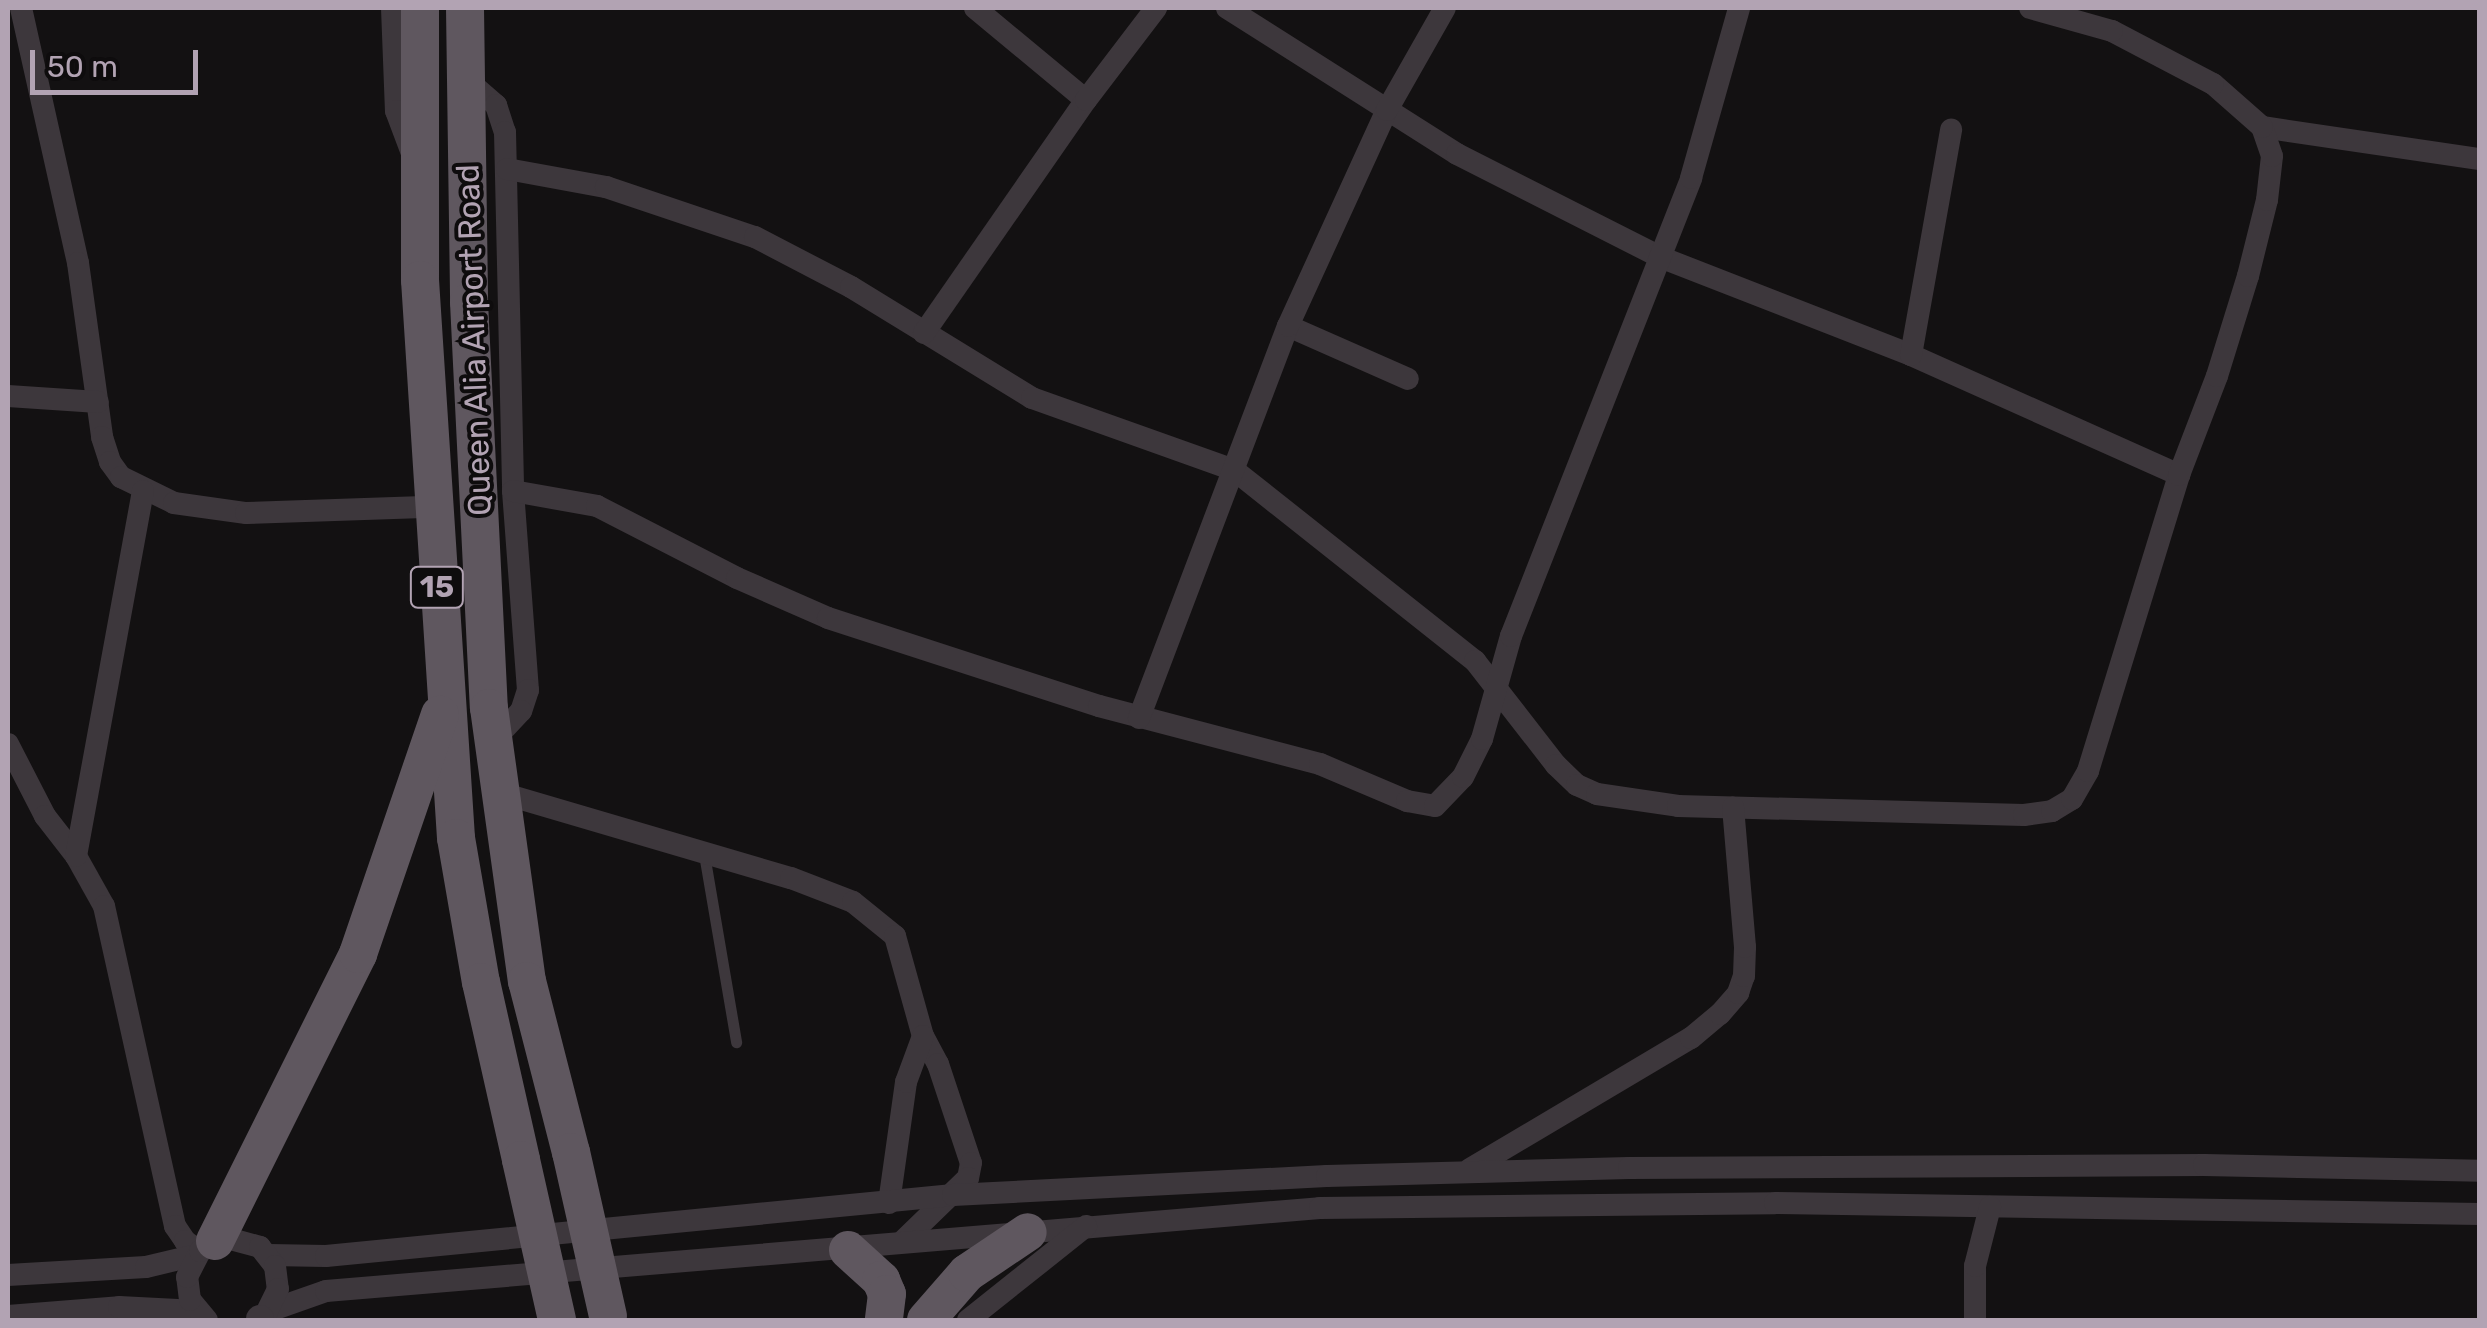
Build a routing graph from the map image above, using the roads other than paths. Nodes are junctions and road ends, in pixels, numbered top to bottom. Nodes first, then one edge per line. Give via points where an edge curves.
1 (21, 8) edge
2 (392, 8) edge
3 (420, 8) edge
4 (465, 8) edge
5 (975, 8) edge
6 (1156, 8) edge
7 (1227, 8) edge
8 (1445, 8) edge
9 (1739, 8) edge
10 (2030, 8) edge
11 (466, 79) junction
12 (1086, 100) junction
13 (1387, 110) junction
14 (2262, 128) junction
15 (1951, 130) dead end
16 (2480, 159) edge
17 (507, 169) junction
18 (419, 172) junction
19 (1660, 257) junction
20 (1288, 326) junction
21 (924, 333) junction
22 (1912, 354) junction
23 (1408, 379) dead end
24 (8, 396) edge
25 (98, 402) junction
26 (1234, 470) junction
27 (2179, 475) junction
28 (513, 491) junction
29 (143, 492) junction
30 (431, 507) junction
31 (1497, 686) junction
32 (444, 704) junction
33 (1140, 718) junction
34 (492, 742) junction
35 (8, 744) edge
36 (498, 792) junction
37 (1733, 808) junction
38 (703, 850) junction
39 (76, 856) junction
40 (923, 1036) junction
41 (736, 1042) dead end
42 (1467, 1171) junction
43 (2480, 1171) edge
44 (953, 1195) junction
45 (889, 1203) junction
46 (1990, 1206) junction
47 (2480, 1214) edge
48 (1086, 1226) junction
49 (1028, 1232) junction
50 (902, 1242) junction
51 (204, 1249) junction
52 (848, 1250) junction
53 (269, 1255) junction
54 (8, 1276) edge
55 (202, 1316) edge
56 (12, 1317) edge
57 (262, 1318) edge
58 (609, 1318) edge
59 (557, 1320) edge
60 (884, 1320) edge
61 (926, 1320) edge
62 (968, 1320) edge
63 (1975, 1320) edge

1 - 25 street via 78,264
2 - 18 street via 396,111
3 - 18 highway, Queen Alia Airport Road / 15
4 - 11 highway, Queen Alia Airport Road / 15
5 - 12 street
6 - 12 street
7 - 13 street
8 - 13 street
9 - 19 street via 1692,178
10 - 14 street via 2145,45 2213,84
11 - 17 street via 503,118
11 - 34 highway, Queen Alia Airport Road / 15 via 470,321
12 - 21 street
13 - 19 street via 1473,163
13 - 20 street
14 - 16 street
14 - 27 street via 2272,156 2263,220 2217,376
15 - 22 street
17 - 21 street via 606,187 755,237
17 - 28 street
18 - 30 highway, Queen Alia Airport Road / 15
19 - 22 street
19 - 31 street
20 - 23 street
20 - 26 street
21 - 26 street via 989,376 1064,413
22 - 27 street
24 - 25 street
25 - 29 street via 110,462
26 - 31 street via 1434,625
26 - 33 street
27 - 37 street via 2088,771 2072,800 2024,815
28 - 33 street via 597,506 810,612
28 - 34 street via 528,690 521,710
29 - 30 street via 174,504 246,514
29 - 39 street
30 - 32 highway, Queen Alia Airport Road / 15
31 - 33 street via 1463,777 1435,806 1320,764
31 - 37 street via 1577,785 1632,801
32 - 51 highway via 358,954
32 - 59 highway, Queen Alia Airport Road / 15, bridge via 456,838 481,982
34 - 36 highway, Queen Alia Airport Road / 15
35 - 39 street via 45,816
36 - 38 street
36 - 58 highway, Queen Alia Airport Road / 15, bridge via 528,981
37 - 42 street via 1745,947 1738,992 1691,1038
38 - 40 street via 834,894 874,915 904,957
38 - 41 lane
39 - 51 street via 112,933 175,1226 185,1241
40 - 44 street via 969,1152 968,1178
40 - 45 street via 906,1082
42 - 43 street via 2204,1165
42 - 44 street
44 - 45 street
44 - 50 street
45 - 53 street via 326,1256
46 - 47 street
46 - 48 street via 1457,1204
46 - 63 street via 1974,1266
48 - 49 street
48 - 62 street
49 - 50 street
49 - 61 highway via 967,1274
50 - 52 street
51 - 53 street via 239,1238
51 - 54 street via 146,1266
51 - 55 street via 187,1289
52 - 57 street via 326,1291
52 - 60 highway via 881,1280
53 - 57 street via 278,1289
55 - 56 street via 120,1306

